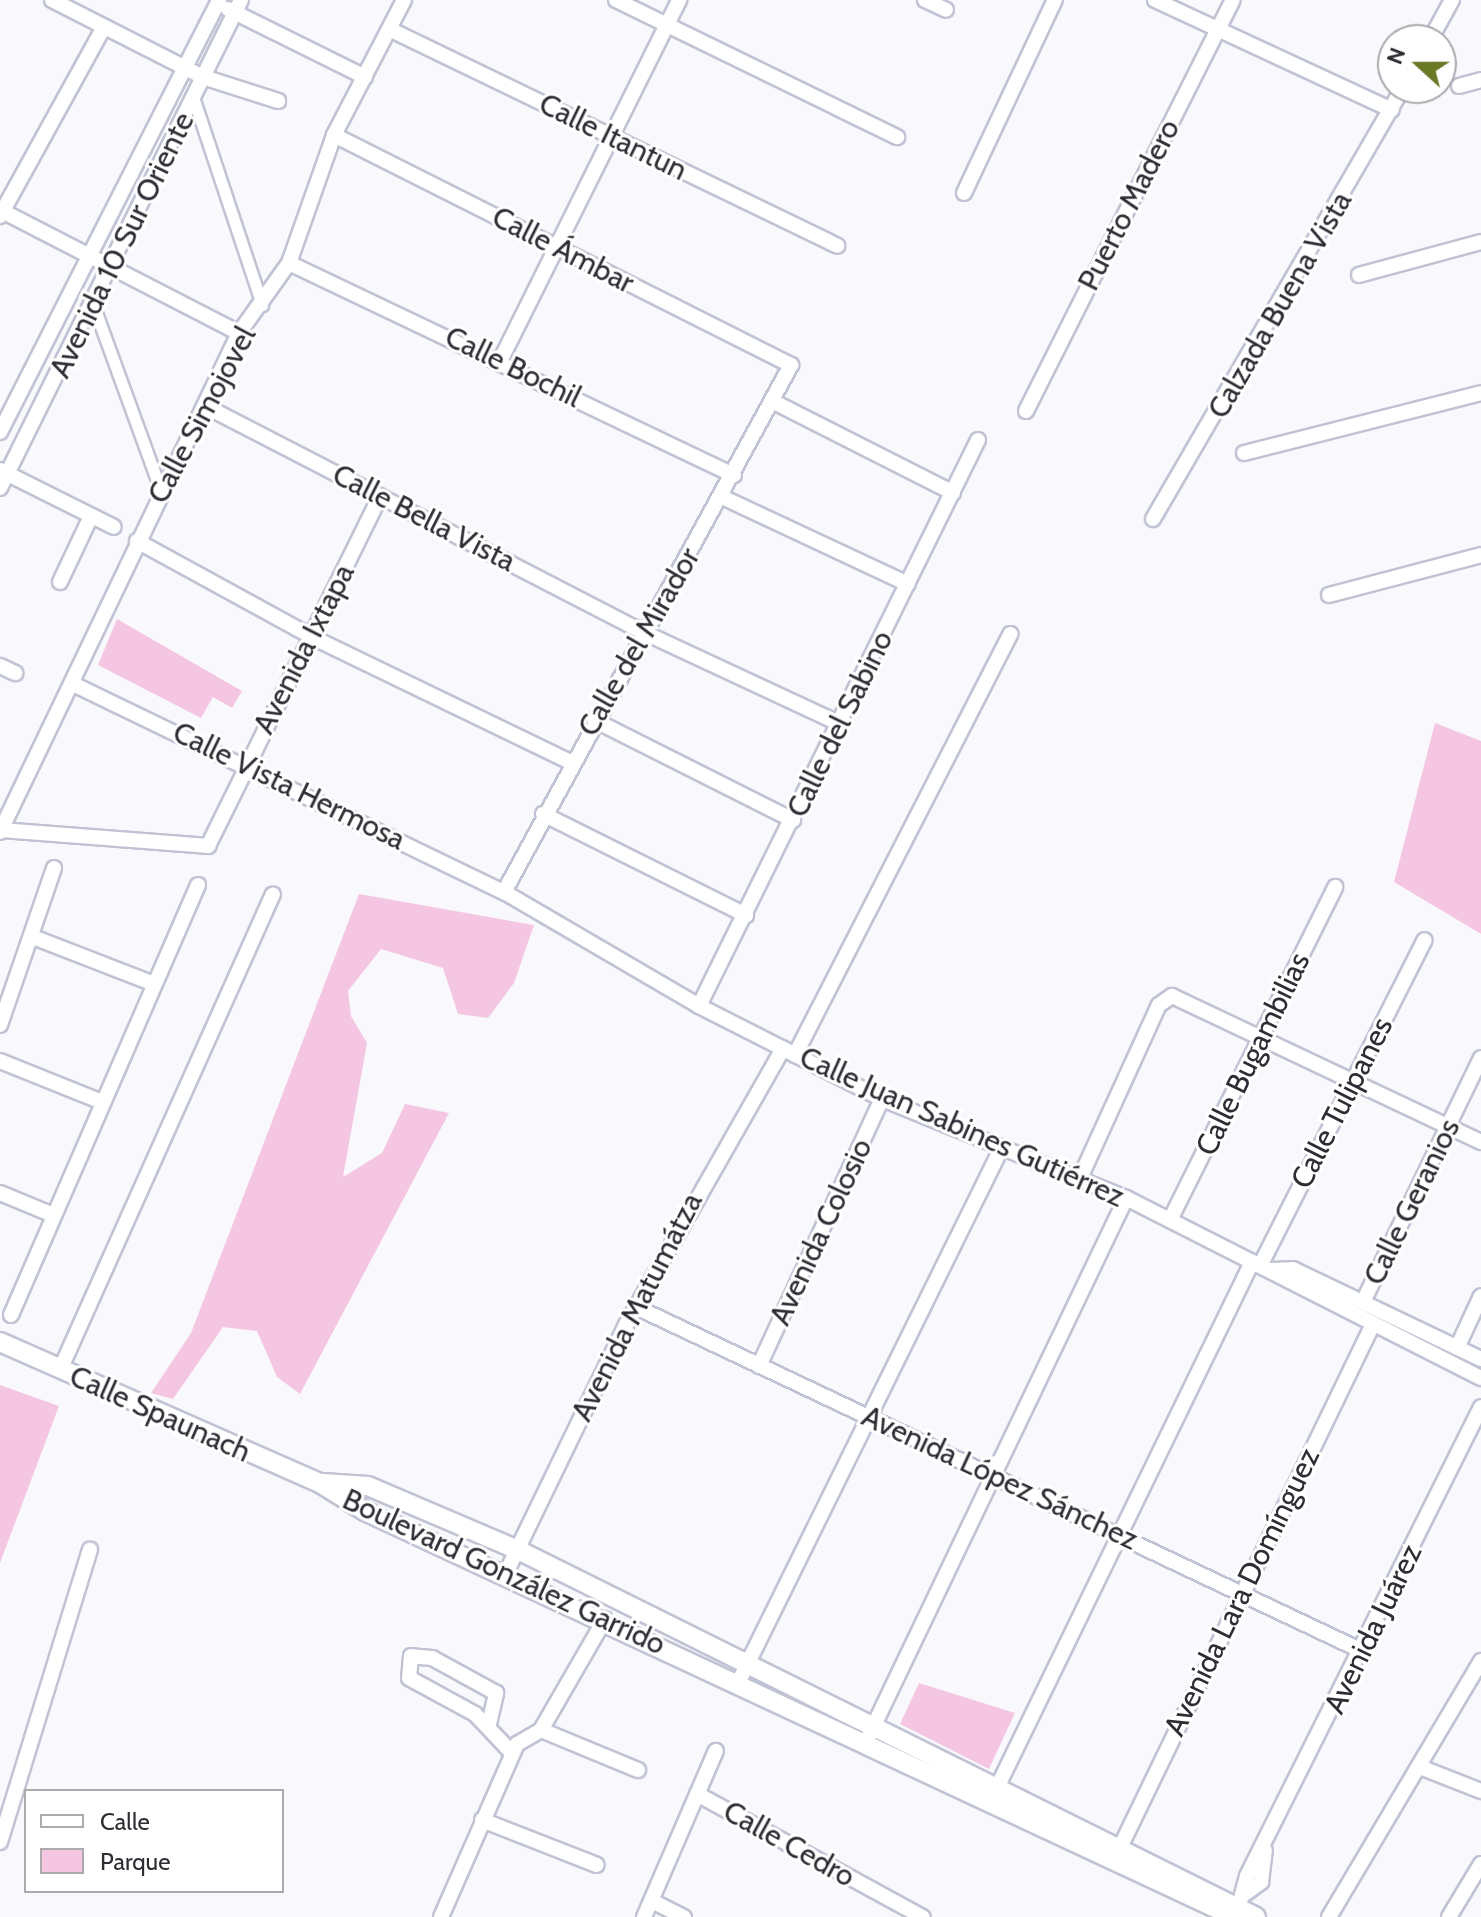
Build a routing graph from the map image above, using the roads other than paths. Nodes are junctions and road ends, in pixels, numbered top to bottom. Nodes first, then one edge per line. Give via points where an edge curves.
1 (52, 0) edge
2 (404, 0) edge
3 (616, 0) edge
4 (679, 0) edge
5 (925, 0) edge
6 (1055, 0) edge
7 (1155, 0) edge
8 (1233, 0) edge
9 (1452, 0) edge
10 (218, 2) edge
11 (238, 6) edge
12 (946, 10) dead end
13 (667, 24) junction
14 (1439, 24) edge
15 (104, 27) junction
16 (389, 29) junction
17 (1219, 30) junction
18 (182, 67) junction
19 (203, 77) junction
20 (365, 77) junction
21 (1481, 80) edge
22 (1459, 86) dead end
23 (194, 100) junction
24 (278, 101) dead end
25 (1395, 104) edge
26 (1392, 110) junction
27 (334, 135) junction
28 (612, 137) junction
29 (897, 137) dead end
30 (964, 193) dead end
31 (1, 213) edge
32 (1481, 242) edge
33 (837, 246) dead end
34 (558, 247) junction
35 (88, 257) junction
36 (289, 263) junction
37 (111, 269) junction
38 (1359, 275) dead end
39 (262, 305) junction
40 (94, 307) junction
41 (239, 333) junction
42 (501, 359) junction
43 (791, 365) joint
44 (1481, 393) edge
45 (772, 401) junction
46 (205, 406) junction
47 (1026, 411) dead end
48 (0, 432) edge
49 (978, 440) dead end
50 (1244, 453) dead end
51 (4, 472) edge
52 (734, 475) junction
53 (0, 488) edge
54 (161, 491) junction
55 (953, 493) junction
56 (380, 496) junction
57 (722, 497) junction
58 (91, 516) junction
59 (1153, 519) dead end
60 (114, 527) dead end
61 (137, 541) junction
62 (1481, 555) edge
63 (60, 582) dead end
64 (908, 584) junction
65 (1329, 595) dead end
66 (643, 632) junction
67 (1010, 634) dead end
68 (312, 637) junction
69 (0, 666) edge
70 (15, 673) dead end
71 (73, 684) junction
72 (594, 720) junction
73 (840, 724) junction
74 (571, 762) junction
75 (247, 763) junction
76 (543, 814) junction
77 (793, 820) junction
78 (1, 831) edge
79 (54, 868) dead end
80 (198, 885) dead end
81 (1335, 887) dead end
82 (504, 892) junction
83 (273, 894) dead end
84 (746, 915) junction
85 (33, 937) junction
86 (1425, 940) dead end
87 (154, 984) junction
88 (699, 1006) junction
89 (0, 1025) edge
90 (1262, 1040) junction
91 (789, 1052) junction
92 (1481, 1058) edge
93 (0, 1061) edge
94 (1353, 1081) junction
95 (882, 1099) junction
96 (102, 1102) junction
97 (1448, 1126) junction
98 (1481, 1142) edge
99 (1002, 1147) junction
100 (1080, 1178) junction
101 (0, 1193) edge
102 (1126, 1198) junction
103 (53, 1215) junction
104 (1170, 1220) junction
105 (1261, 1266) junction
106 (1481, 1296) edge
107 (1363, 1302) junction
108 (636, 1307) junction
109 (11, 1315) dead end
110 (1373, 1324) junction
111 (0, 1342) edge
112 (1457, 1348) junction
113 (1481, 1359) edge
114 (759, 1366) junction
115 (60, 1370) junction
116 (1481, 1378) edge
117 (1481, 1407) edge
118 (873, 1417) junction
119 (988, 1475) junction
120 (320, 1483) junction
121 (1115, 1533) junction
122 (90, 1550) dead end
123 (518, 1550) junction
124 (506, 1573) junction
125 (1241, 1593) junction
126 (605, 1619) junction
127 (1362, 1651) junction
128 (748, 1663) junction
129 (1479, 1669) edge
130 (738, 1683) junction
131 (489, 1724) junction
132 (874, 1725) junction
133 (541, 1730) junction
134 (865, 1744) junction
135 (716, 1751) dead end
136 (512, 1753) junction
137 (1420, 1767) junction
138 (638, 1770) dead end
139 (1481, 1791) edge
140 (697, 1794) junction
141 (994, 1794) junction
142 (482, 1820) junction
143 (0, 1842) edge
144 (1116, 1854) junction
145 (1481, 1864) edge
146 (597, 1865) dead end
147 (652, 1901) junction
148 (1243, 1910) edge
149 (441, 1917) edge
150 (644, 1917) edge
151 (684, 1917) edge
152 (923, 1917) edge
153 (1329, 1917) edge
154 (1449, 1917) edge

1 - 15 street
2 - 16 street, Calle Simojovel
3 - 13 street
4 - 13 street
5 - 12 street
6 - 30 street
7 - 17 street
8 - 17 street, Puerto Madero
9 - 14 street
10 - 11 street
10 - 18 street, Avenida 10 Sur Oriente
11 - 19 street, Avenida 10 Sur Oriente
11 - 20 street
13 - 28 street
13 - 29 street
15 - 18 street
15 - 31 street
16 - 20 street, Calle Simojovel
16 - 28 street, Calle Itantun
17 - 26 street
17 - 47 street, Puerto Madero
18 - 19 street
18 - 35 street, Avenida 10 Sur Oriente
19 - 23 street, Avenida 10 Sur Oriente
19 - 24 street
20 - 27 street, Calle Simojovel
21 - 22 street
23 - 37 street, Avenida 10 Sur Oriente
23 - 39 street
25 - 26 street, Calzada Buena Vista
26 - 59 street, Calzada Buena Vista
27 - 34 street, Calle Ámbar
27 - 36 street, Calle Simojovel
28 - 33 street, Calle Itantun
28 - 34 street
31 - 35 street
32 - 38 street
34 - 42 street
34 - 43 street, Calle Ámbar
35 - 37 street
35 - 48 street, Avenida 10 Sur Oriente
36 - 39 street, Calle Simojovel
36 - 42 street, Calle Bochil
37 - 40 street, Avenida 10 Sur Oriente
37 - 41 street
39 - 41 street, Calle Simojovel
40 - 51 street, Avenida 10 Sur Oriente
40 - 54 street
41 - 46 street, Calle Simojovel
42 - 52 street, Calle Bochil
43 - 45 street, Calle del Mirador
44 - 50 street
45 - 52 street, Calle del Mirador
45 - 55 street
46 - 54 street, Calle Simojovel
46 - 56 street, Calle Bella Vista
49 - 55 street, Calle del Sabino
51 - 53 street, Avenida 10 Sur Oriente
51 - 58 street
52 - 57 street, Calle del Mirador
54 - 61 street, Calle Simojovel
55 - 64 street, Calle del Sabino
56 - 66 street, Calle Bella Vista
56 - 68 street, Avenida Ixtapa
57 - 64 street
57 - 66 street, Calle del Mirador
58 - 60 street
58 - 63 street
61 - 68 street
61 - 71 street, Calle Simojovel
62 - 65 street
64 - 73 street, Calle del Sabino
66 - 72 street, Calle del Mirador
66 - 73 street, Calle Bella Vista
67 - 91 street, Avenida Matumátza
68 - 74 street
68 - 75 street, Avenida Ixtapa
69 - 70 street
71 - 75 street, Calle Vista Hermosa
71 - 78 street, Calle Simojovel
72 - 74 street, Calle del Mirador
72 - 77 street
73 - 77 street, Calle del Sabino
74 - 76 street, Calle del Mirador
75 - 78 street, Avenida Ixtapa via 208,846
75 - 82 street, Calle Vista Hermosa
76 - 82 street, Calle del Mirador
76 - 84 street
77 - 84 street, Calle del Sabino
79 - 85 street
80 - 87 street
81 - 90 street, Calle Bugambilias
82 - 88 street, Calle Juan Sabines Gutiérrez
83 - 115 street
84 - 88 street, Calle del Sabino
85 - 87 street
85 - 89 street
86 - 94 street, Calle Tulipanes
87 - 96 street
88 - 91 street, Calle Juan Sabines Gutiérrez
90 - 94 street
90 - 100 street via 1172,996 1159,1005
90 - 104 street, Calle Bugambilias
91 - 95 street, Calle Juan Sabines Gutiérrez
91 - 108 street, Avenida Matumátza
92 - 97 street, Calle Geranios
93 - 96 street
94 - 97 street
94 - 105 street, Calle Tulipanes
95 - 99 street, Calle Juan Sabines Gutiérrez
95 - 114 street, Avenida Colosio
96 - 103 street
97 - 98 street
97 - 107 street, Calle Geranios
99 - 100 street, Calle Juan Sabines Gutiérrez
99 - 118 street
100 - 102 street, Calle Juan Sabines Gutiérrez
101 - 103 street
102 - 104 street, Calle Juan Sabines Gutiérrez
102 - 119 street
103 - 109 street
104 - 105 street, Calle Juan Sabines Gutiérrez
105 - 107 street, Calle Juan Sabines Gutiérrez via 1293,1269
105 - 110 street, Calle Juan Sabines Gutiérrez
105 - 121 street, Calle Tulipanes
106 - 112 street
107 - 112 street, Calle Juan Sabines Gutiérrez
108 - 114 street, Avenida López Sánchez
108 - 123 street, Avenida Matumátza
110 - 116 street, Calle Juan Sabines Gutiérrez
110 - 125 street, Avenida Lara Domínguez
111 - 115 street, Calle Spaunach
112 - 113 street, Calle Juan Sabines Gutiérrez
114 - 118 street, Avenida López Sánchez
115 - 120 street, Calle Spaunach
117 - 127 street, Avenida Juárez
118 - 119 street, Avenida López Sánchez
118 - 128 street
119 - 121 street, Avenida López Sánchez
119 - 132 street
120 - 123 street, Boulevard González Garrido via 368,1486
120 - 124 street, Boulevard González Garrido
121 - 125 street, Avenida López Sánchez
121 - 141 street, Calle Tulipanes
122 - 143 street
123 - 124 street, Avenida Matumátza
123 - 128 street, Boulevard González Garrido
124 - 126 street, Boulevard González Garrido
125 - 127 street, Avenida López Sánchez
125 - 144 street, Avenida Lara Domínguez
126 - 130 street, Boulevard González Garrido
126 - 133 street
127 - 148 street, Avenida Juárez via 1265,1850 1261,1882
128 - 130 street
128 - 132 street, Boulevard González Garrido
129 - 137 street
130 - 134 street, Boulevard González Garrido
131 - 131 street via 416,1684 404,1670 411,1656 422,1655 501,1698
131 - 136 street via 490,1734
132 - 134 street
132 - 141 street, Boulevard González Garrido
133 - 136 street
133 - 138 street
134 - 141 street, Boulevard González Garrido
135 - 140 street
136 - 142 street
137 - 139 street
137 - 153 street
140 - 147 street
140 - 152 street, Calle Cedro
141 - 144 street, Boulevard González Garrido
142 - 146 street
142 - 149 street
144 - 148 street, Boulevard González Garrido
145 - 154 street
147 - 150 street
147 - 151 street

